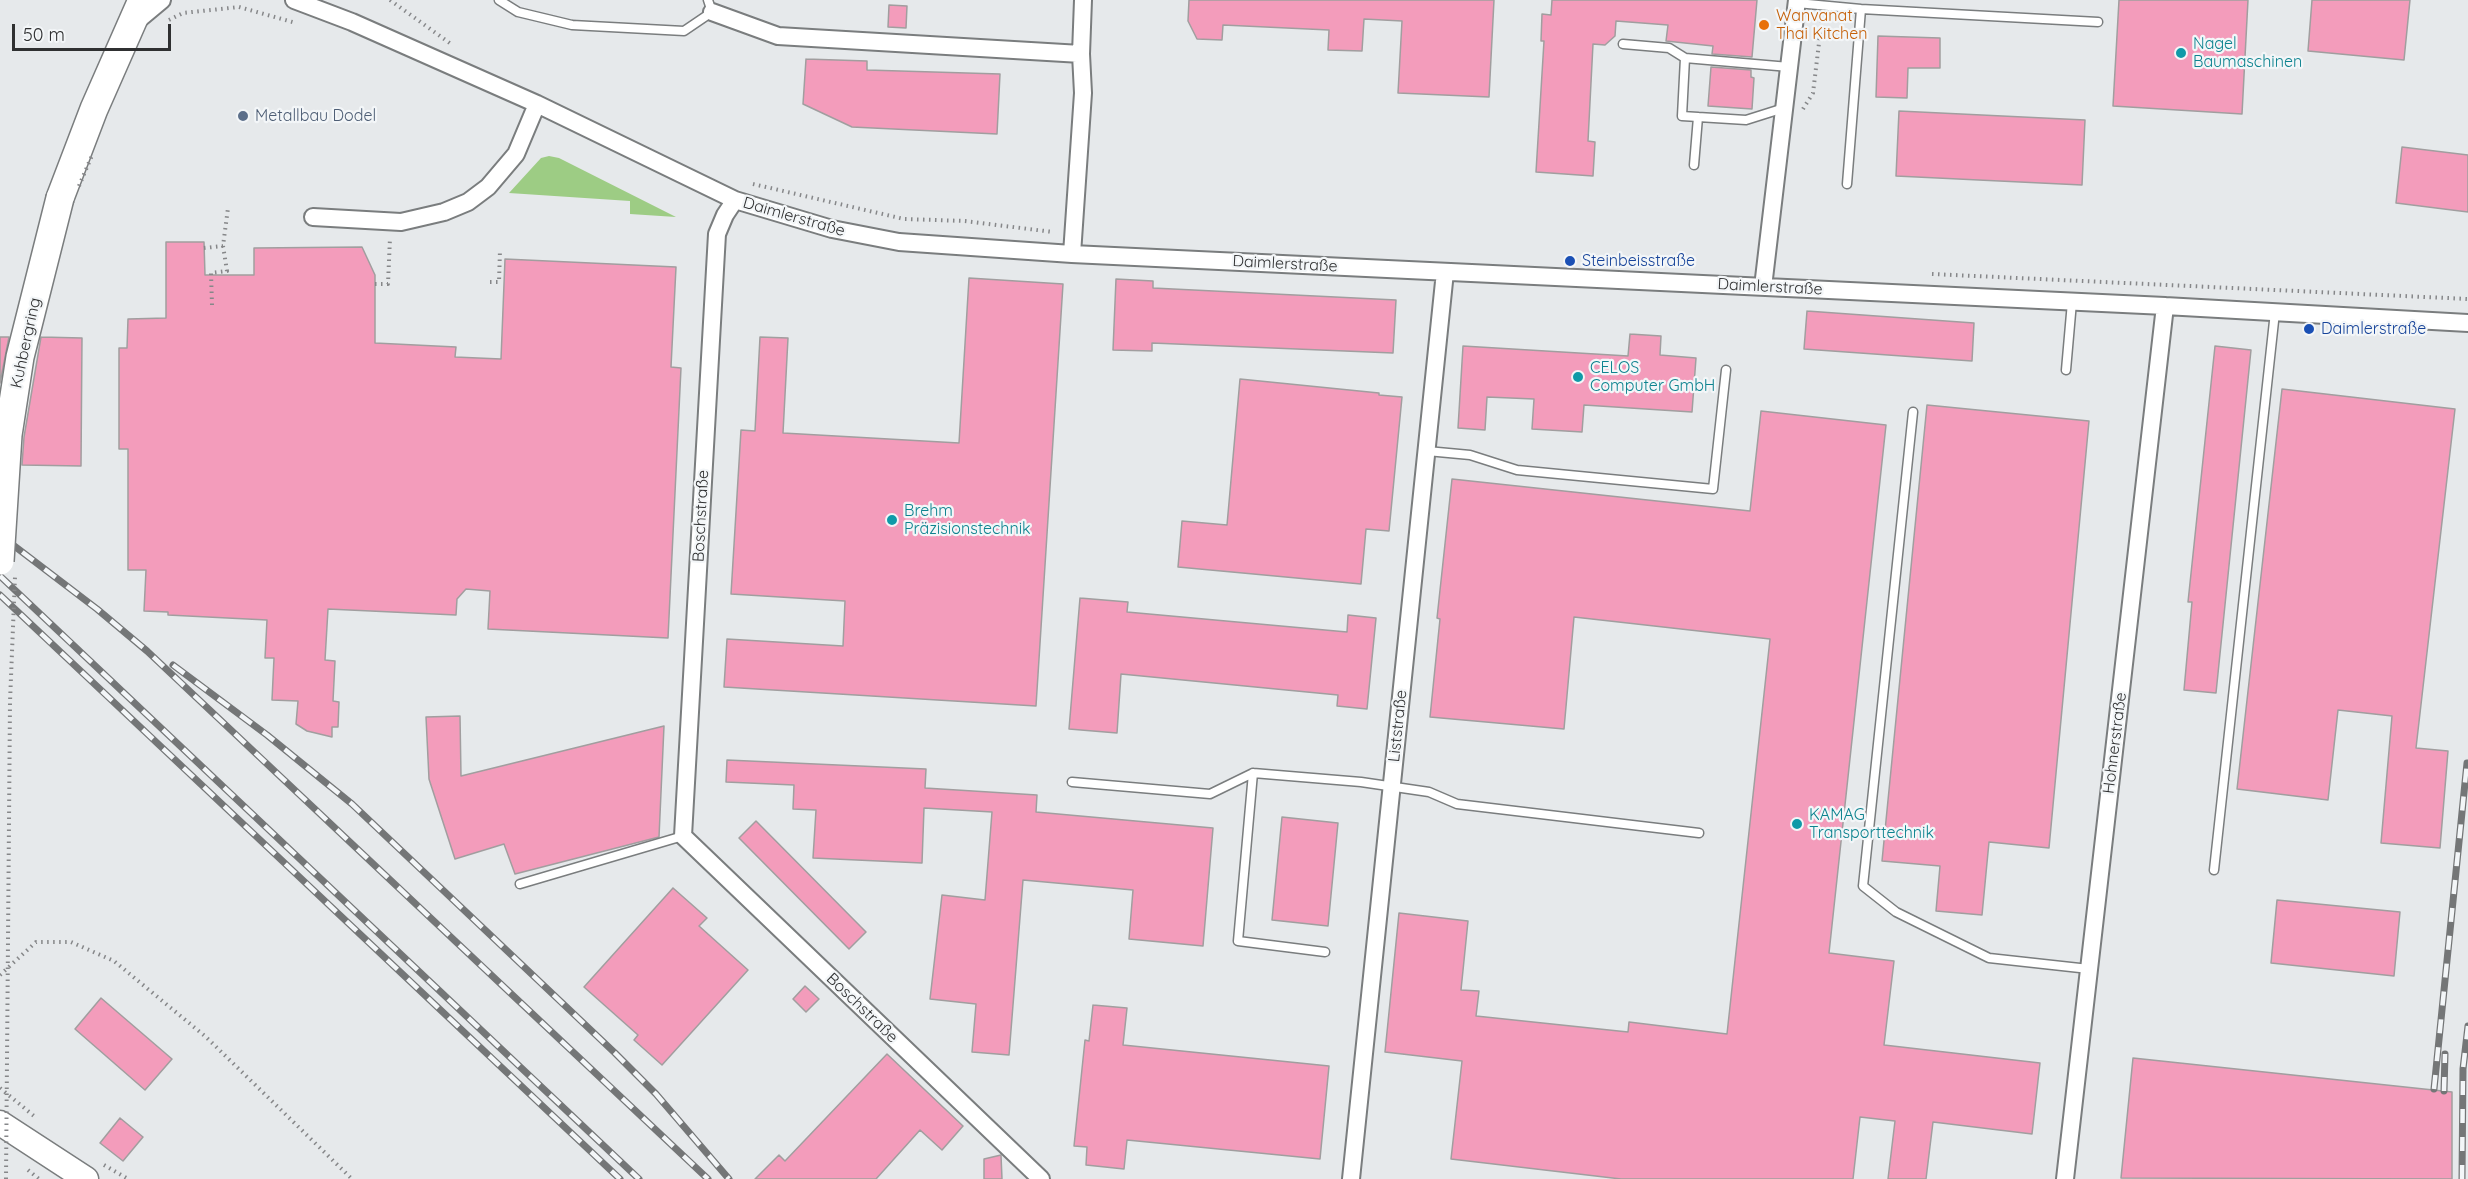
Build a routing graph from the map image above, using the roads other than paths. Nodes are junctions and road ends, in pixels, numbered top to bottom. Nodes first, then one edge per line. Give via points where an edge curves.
1 (142, 0) edge
2 (162, 0) edge
3 (294, 0) edge
4 (500, 0) edge
5 (1083, 0) edge
6 (1797, 1) edge
7 (710, 6) edge
8 (1861, 9) junction
9 (2098, 22) dead end
10 (127, 31) junction
11 (1623, 44) dead end
12 (1081, 54) junction
13 (1685, 58) junction
14 (1789, 67) junction
15 (537, 104) junction
16 (1784, 108) junction
17 (1698, 117) junction
18 (1694, 165) dead end
19 (1846, 184) dead end
20 (735, 200) junction
21 (313, 217) dead end
22 (1072, 254) junction
23 (1445, 272) junction
24 (1763, 287) junction
25 (2072, 302) junction
26 (2165, 306) junction
27 (2275, 312) junction
28 (2468, 323) edge
29 (1726, 370) dead end
30 (2066, 370) dead end
31 (1913, 412) dead end
32 (1427, 451) junction
33 (8, 568) edge
34 (1253, 773) junction
35 (1072, 782) dead end
36 (1392, 788) junction
37 (1699, 833) dead end
38 (683, 836) junction
39 (2214, 870) dead end
40 (520, 884) dead end
41 (1325, 952) dead end
42 (2089, 969) junction
43 (0, 1123) edge
44 (86, 1179) edge
45 (1041, 1179) edge
46 (1351, 1179) edge
47 (2065, 1179) edge

1 - 10 main road, Kuhbergring
2 - 10 street
3 - 15 street, Daimlerstraße
4 - 7 lane via 518,12 572,25 684,31
5 - 12 street
6 - 8 lane
6 - 14 street
7 - 12 street via 778,36
8 - 9 lane
8 - 19 lane
10 - 33 main road, Kuhbergring, bridge via 94,109 20,357 8,435
11 - 13 lane via 1669,48
12 - 22 street via 1083,93
13 - 14 lane
13 - 17 lane via 1682,116
14 - 16 street
15 - 20 street, Daimlerstraße
15 - 21 street via 516,154 488,187 468,202 444,212 391,223
16 - 17 lane via 1746,120
16 - 24 street
17 - 18 lane
20 - 22 street, Daimlerstraße via 832,229 899,242
20 - 38 street, Boschstraße via 717,234
22 - 23 street, Daimlerstraße
23 - 24 street, Daimlerstraße
23 - 32 street, Liststraße
24 - 25 street, Daimlerstraße
25 - 26 street, Daimlerstraße
25 - 30 lane
26 - 27 street, Daimlerstraße
26 - 42 street, Hohnerstraße
27 - 28 street, Daimlerstraße
27 - 39 lane
29 - 32 lane via 1713,489 1517,470 1470,455
31 - 42 lane via 1863,886 1896,912 1989,958
32 - 36 street, Liststraße
34 - 35 lane via 1210,794
34 - 36 lane
34 - 41 lane via 1238,941
36 - 37 lane via 1429,792 1457,804
36 - 46 street, Liststraße
38 - 40 lane
38 - 45 street, Boschstraße
42 - 47 street, Hohnerstraße
43 - 44 main road

